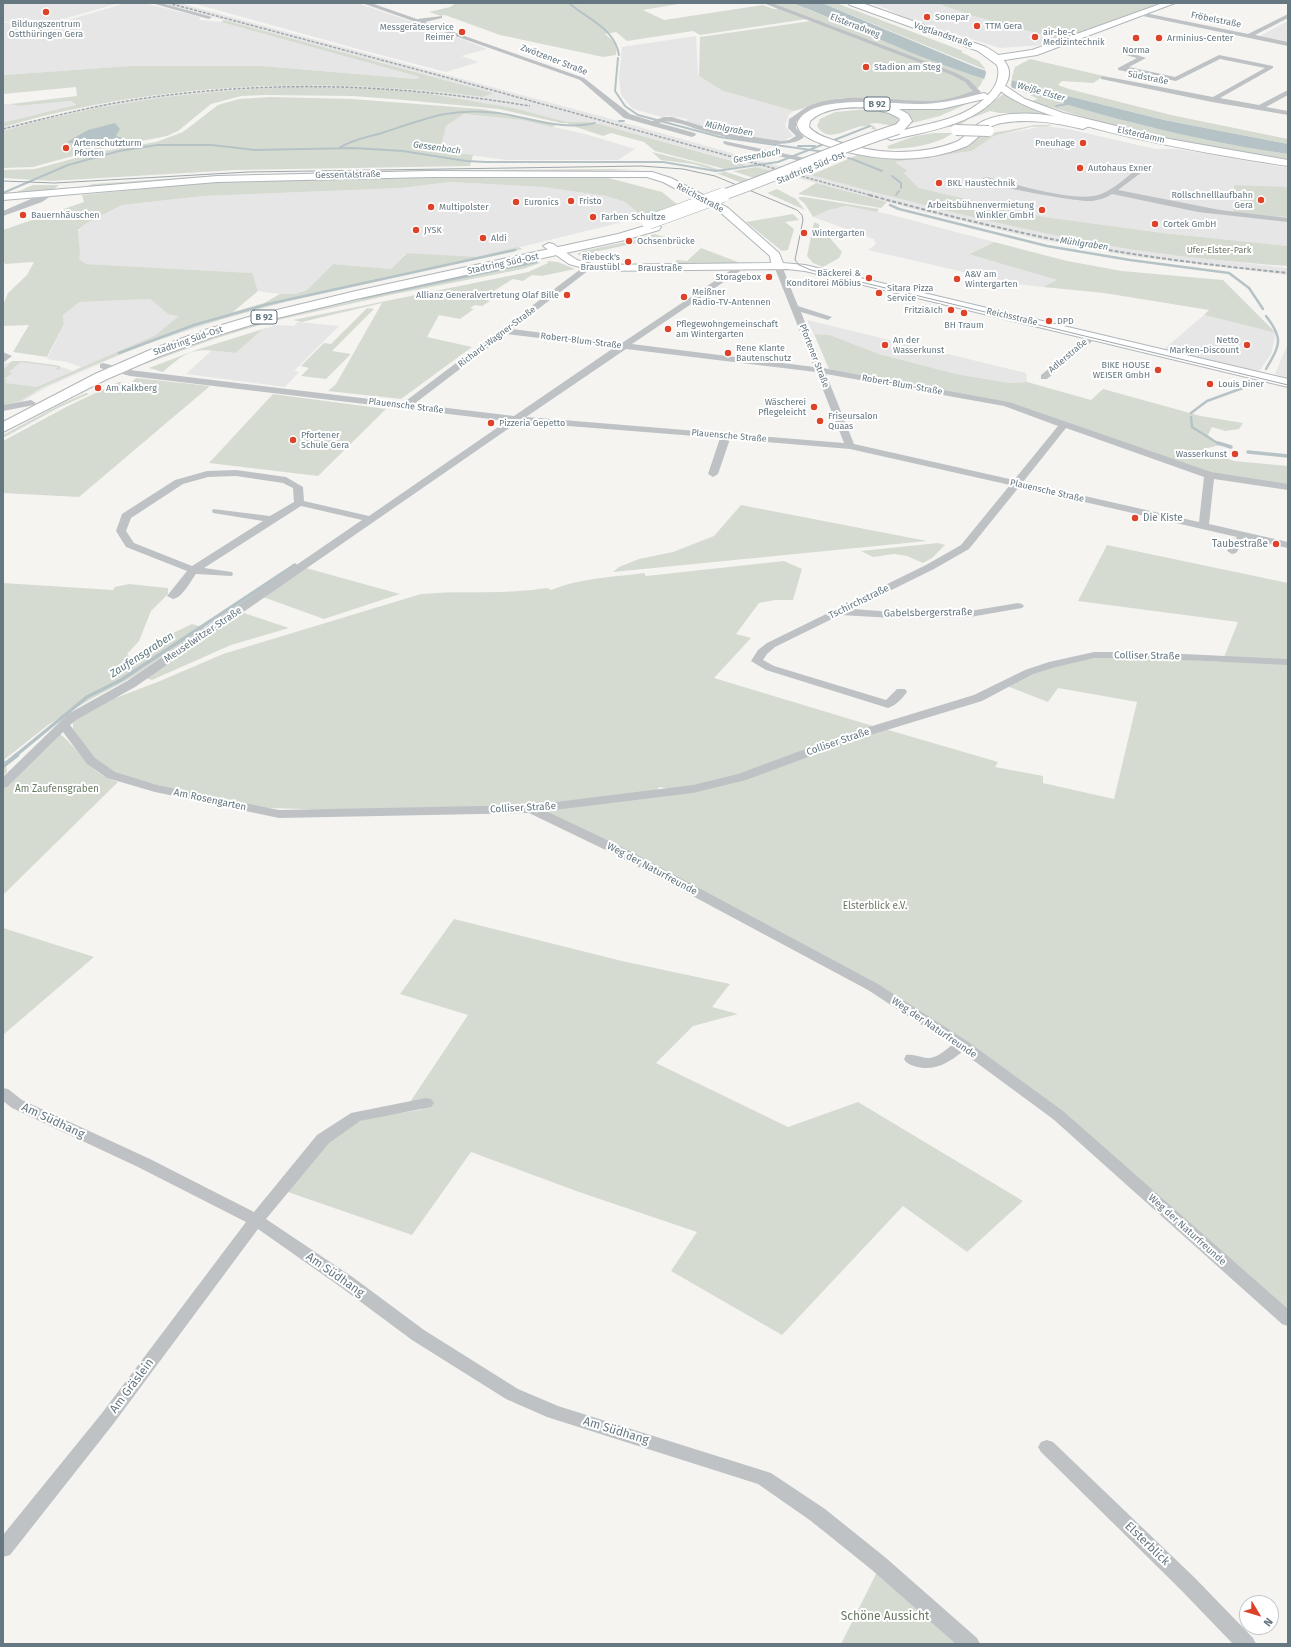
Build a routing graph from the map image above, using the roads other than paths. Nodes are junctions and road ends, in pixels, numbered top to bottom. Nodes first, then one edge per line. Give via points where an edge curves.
1 (154, 3) edge
2 (365, 3) edge
3 (766, 3) edge
4 (840, 3) edge
5 (853, 3) edge
6 (1171, 3) edge
7 (1140, 14) junction
8 (1288, 16) edge
9 (209, 17) dead end
10 (440, 17) dead end
11 (416, 21) junction
12 (1249, 36) junction
13 (1288, 44) edge
14 (1124, 53) dead end
15 (991, 62) junction
16 (1123, 68) junction
17 (996, 91) junction
18 (1288, 92) edge
19 (1212, 100) junction
20 (838, 103) joint
21 (1259, 108) junction
22 (1288, 113) edge
23 (1073, 118) junction
24 (655, 122) junction
25 (1083, 126) junction
26 (903, 130) junction
27 (972, 131) junction
28 (702, 137) dead end
29 (715, 141) dead end
30 (831, 141) junction
31 (812, 161) junction
32 (1288, 163) edge
33 (824, 164) junction
34 (1146, 166) dead end
35 (1288, 167) edge
36 (648, 174) joint
37 (986, 179) dead end
38 (1110, 191) junction
39 (50, 194) junction
40 (5, 197) edge
41 (3, 214) edge
42 (1288, 220) edge
43 (652, 224) junction
44 (553, 249) junction
45 (776, 261) junction
46 (589, 267) junction
47 (740, 267) junction
48 (795, 308) junction
49 (828, 317) dead end
50 (506, 332) junction
51 (1092, 336) junction
52 (623, 346) junction
53 (3, 355) edge
54 (139, 359) junction
55 (3, 360) edge
56 (110, 368) junction
57 (818, 370) junction
58 (161, 377) junction
59 (1044, 377) dead end
60 (1288, 384) edge
61 (405, 406) junction
62 (4, 417) edge
63 (516, 419) junction
64 (1064, 426) junction
65 (726, 436) junction
66 (850, 446) junction
67 (712, 474) dead end
68 (1209, 475) junction
69 (1016, 484) junction
70 (1288, 487) edge
71 (299, 503) junction
72 (217, 511) dead end
73 (369, 519) junction
74 (272, 520) junction
75 (1204, 526) junction
76 (1243, 535) junction
77 (1288, 545) edge
78 (1232, 551) dead end
79 (193, 570) junction
80 (228, 574) dead end
81 (173, 596) dead end
82 (1018, 606) dead end
83 (838, 612) junction
84 (1288, 662) edge
85 (901, 692) dead end
86 (64, 725) junction
87 (3, 784) edge
88 (531, 809) junction
89 (382, 812) joint
90 (962, 1045) junction
91 (911, 1059) dead end
92 (3, 1093) edge
93 (426, 1102) dead end
94 (256, 1220) junction
95 (1288, 1319) edge
96 (1047, 1447) dead end
97 (3, 1549) edge
98 (970, 1644) edge
99 (1246, 1644) edge

1 - 9 street
2 - 11 street, Zwötzener Straße
3 - 20 street, Elsterradweg via 936,67 962,78 978,92 959,99 935,103
4 - 15 main road, Vogtlandstraße via 968,50
5 - 15 main road, Vogtlandstraße via 979,48
6 - 7 main road
7 - 12 street, Fröbelstraße
7 - 15 main road via 1046,48
8 - 12 street
10 - 11 street
11 - 24 street, Zwötzener Straße via 582,80 621,112 633,118
12 - 13 street, Fröbelstraße
14 - 16 street, Südstraße via 1143,58
15 - 17 main road, B 92
15 - 17 main road, Vogtlandstraße via 1005,67 1004,76
16 - 19 street, Südstraße via 1103,78
16 - 19 street, Südstraße via 1176,79 1219,57 1271,67
17 - 23 main road, Elsterdamm
17 - 26 main road, Stadtring Süd-Ost / B 92 via 953,114
17 - 26 main road, Stadtring Süd-Ost / B 92 via 985,105 967,114
17 - 30 main road, B 92 via 952,104 862,104 823,109 804,120 803,125 807,132
18 - 21 street
19 - 21 street, Südstraße
20 - 24 street, Zwötzener Straße via 800,114 792,124 800,137 786,143 720,134 672,119
21 - 22 street, Südstraße
23 - 27 main road, B 92 via 1036,114 1004,115 989,119
23 - 32 main road, Elsterdamm via 1196,147
24 - 28 street, Zwötzener Straße
25 - 27 main road, B 92 via 1037,122
25 - 27 main road, B 92 via 1034,117 996,120
25 - 35 main road, Elsterdamm via 1214,155
26 - 27 main road, B 92
26 - 30 main road, B 92 via 906,121 904,116 892,110 843,108 828,112 814,120 813,128
26 - 31 main road, Stadtring Süd-Ost / B 92, bridge via 856,142
26 - 33 main road, Stadtring Süd-Ost / B 92
27 - 30 main road, B 92 via 956,146 926,153 889,154
29 - 31 street
31 - 33 street
31 - 43 main road, Stadtring Süd-Ost / B 92, bridge
33 - 43 main road, Stadtring Süd-Ost / B 92
34 - 38 street
36 - 39 main road, Gessentalstraße via 430,174 217,179
36 - 45 main road, Reichsstraße via 667,180 724,210
37 - 38 street via 1079,199 1102,196
38 - 42 street via 1192,209
39 - 40 main road, Gessentalstraße
39 - 41 street, Gessentalstraße
43 - 44 main road, Stadtring Süd-Ost / B 92 via 621,237
44 - 46 main road, Braustraße via 573,262
44 - 54 main road, Stadtring Süd-Ost / B 92 via 257,319
44 - 56 main road, Stadtring Süd-Ost / B 92 via 248,313 144,348
45 - 47 main road, Braustraße
45 - 48 street, Pfortener Straße
45 - 51 main road, Reichsstraße
46 - 47 main road, Braustraße
46 - 50 street, Richard-Wagner-Straße
47 - 52 street, Meuselwitzer Straße
48 - 49 street
48 - 57 street, Pfortener Straße
50 - 52 street, Robert-Blum-Straße
50 - 61 street, Richard-Wagner-Straße
51 - 59 street, Adlerstraße
51 - 60 main road, Reichsstraße
52 - 57 street, Robert-Blum-Straße
52 - 63 street, Meuselwitzer Straße
53 - 55 street via 7,356
54 - 56 main road, Stadtring Süd-Ost / B 92
54 - 58 street, Plauensche Straße via 142,367
56 - 58 street, Plauensche Straße
56 - 62 main road, Stadtring Süd-Ost / B 92 via 68,382
56 - 62 main road, Stadtring Süd-Ost / B 92 via 22,418
57 - 64 street, Robert-Blum-Straße via 1006,404
57 - 66 street, Pfortener Straße
58 - 61 street, Plauensche Straße
61 - 63 street, Plauensche Straße
63 - 65 street, Plauensche Straße
63 - 73 street, Meuselwitzer Straße
64 - 68 street, Robert-Blum-Straße
64 - 69 street, Tschirchstraße
65 - 66 street, Plauensche Straße
65 - 67 street
66 - 69 street, Plauensche Straße
68 - 70 street, Robert-Blum-Straße
68 - 75 street
69 - 75 street, Plauensche Straße
69 - 83 street, Tschirchstraße via 965,547
71 - 73 street
71 - 74 street
71 - 79 street via 298,487 286,480 236,473 207,474 179,482 126,516 121,531 130,545
72 - 74 street
73 - 86 street, Meuselwitzer Straße via 131,684 78,714
74 - 79 street
75 - 76 street, Plauensche Straße
76 - 77 street, Plauensche Straße
76 - 78 street
79 - 80 street
79 - 81 street
82 - 83 street, Gabelsbergerstraße via 970,614 893,615
83 - 85 street, Tschirchstraße via 771,645 762,652 757,661 770,668 888,704
84 - 88 street, Colliser Straße via 1094,655 1029,672 978,698 850,737 742,777 693,789
86 - 87 street, Meuselwitzer Straße
86 - 89 street, Am Rosengarten via 91,761 111,775 155,788 279,814
88 - 89 street, Colliser Straße
88 - 90 street, Weg der Naturfreunde via 623,853 873,987
90 - 91 street via 936,1064 920,1063
90 - 95 street, Weg der Naturfreunde via 1058,1115
92 - 94 street, Am Südhang via 17,1104
93 - 94 street via 356,1117 323,1139
94 - 97 street, Am Gräslein via 108,1418
94 - 98 street, Am Südhang via 418,1335 512,1394 553,1412 764,1478 818,1515 879,1564
96 - 99 street, Elsterblick

